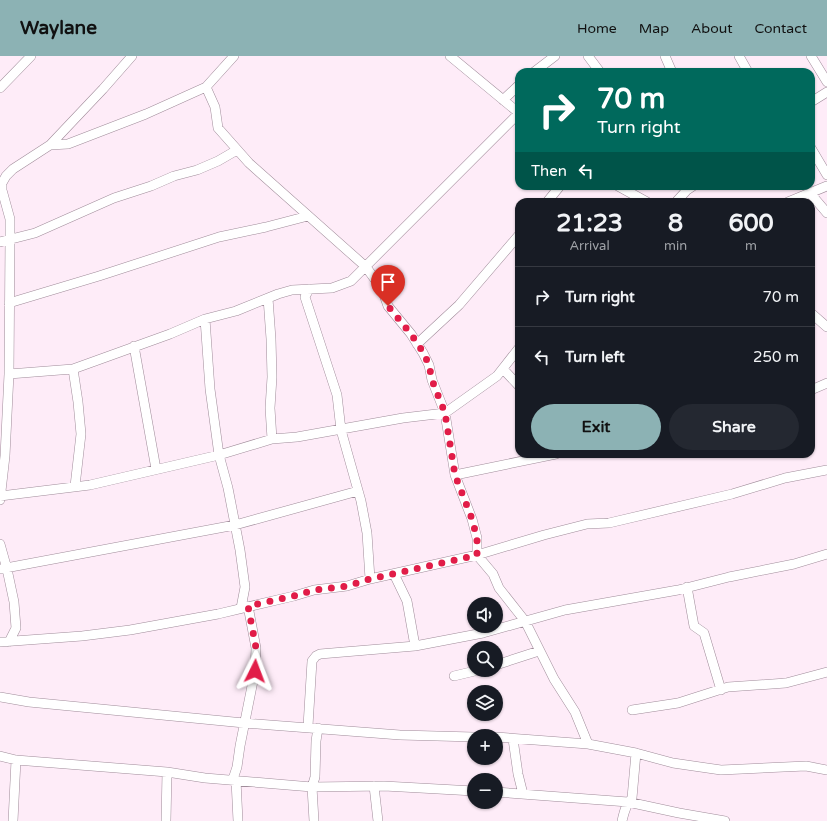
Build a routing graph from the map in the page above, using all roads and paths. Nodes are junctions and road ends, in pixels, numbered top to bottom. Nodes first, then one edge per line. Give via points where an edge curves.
1 (31, 56) edge
2 (132, 56) edge
3 (234, 56) edge
4 (450, 56) edge
5 (555, 56) edge
6 (588, 56) edge
7 (665, 56) edge
8 (739, 56) edge
9 (811, 56) edge
10 (539, 68) edge
11 (597, 68) edge
12 (670, 68) edge
13 (746, 68) edge
14 (827, 82) edge
15 (206, 87) junction
16 (0, 88) edge
17 (515, 89) edge
18 (827, 92) edge
19 (503, 100) junction
20 (815, 100) edge
21 (515, 110) edge
22 (515, 117) edge
23 (50, 145) junction
24 (237, 150) junction
25 (815, 154) edge
26 (827, 174) edge
27 (1, 181) edge
28 (827, 186) edge
29 (557, 190) edge
30 (622, 190) edge
31 (687, 190) edge
32 (810, 193) junction
33 (550, 198) edge
34 (630, 198) edge
35 (680, 198) edge
36 (798, 198) edge
37 (814, 198) edge
38 (815, 199) edge
39 (827, 212) edge
40 (308, 216) junction
41 (10, 239) junction
42 (515, 240) edge
43 (0, 242) edge
44 (366, 266) junction
45 (309, 289) junction
46 (268, 298) junction
47 (9, 303) junction
48 (815, 316) edge
49 (206, 319) junction
50 (4, 325) edge
51 (827, 327) edge
52 (417, 344) junction
53 (134, 346) junction
54 (515, 353) edge
55 (73, 369) junction
56 (503, 369) junction
57 (9, 374) junction
58 (515, 382) edge
59 (827, 383) edge
60 (815, 388) edge
61 (445, 413) junction
62 (3, 423) edge
63 (341, 430) junction
64 (272, 439) junction
65 (219, 455) junction
66 (537, 458) edge
67 (156, 469) junction
68 (827, 470) edge
69 (455, 475) junction
70 (74, 486) junction
71 (358, 491) junction
72 (0, 496) edge
73 (0, 500) edge
74 (235, 525) junction
75 (0, 544) edge
76 (827, 554) edge
77 (477, 555) junction
78 (4, 569) edge
79 (394, 574) junction
80 (370, 579) junction
81 (687, 587) junction
82 (245, 607) junction
83 (525, 621) junction
84 (4, 642) edge
85 (415, 646) junction
86 (539, 651) junction
87 (503, 663) edge
88 (827, 672) edge
89 (467, 673) edge
90 (454, 676) dead end
91 (721, 690) junction
92 (0, 697) edge
93 (632, 710) dead end
94 (244, 722) junction
95 (308, 726) junction
96 (318, 728) junction
97 (467, 737) edge
98 (503, 738) edge
99 (513, 739) junction
100 (588, 744) junction
101 (636, 754) junction
102 (0, 756) edge
103 (16, 760) junction
104 (827, 770) edge
105 (167, 772) junction
106 (235, 780) junction
107 (374, 786) junction
108 (312, 787) junction
109 (467, 791) edge
110 (503, 793) edge
111 (523, 794) junction
112 (628, 802) junction
113 (13, 821) edge
114 (166, 821) edge
115 (238, 821) edge
116 (314, 821) edge
117 (378, 821) edge
118 (622, 821) edge
119 (725, 821) edge

1 - 16 street
2 - 23 street
3 - 15 street
4 - 19 street
5 - 10 street
6 - 11 street
7 - 12 street
8 - 13 street
9 - 14 street
15 - 23 street via 146,114 68,144
15 - 24 street via 215,107 216,124
17 - 19 street
18 - 20 street
19 - 21 street
22 - 44 street
23 - 27 street via 13,169
24 - 40 street
24 - 41 street via 197,170 114,198 35,233
25 - 26 street
27 - 41 street via 10,219
28 - 32 street
29 - 33 street
30 - 34 street
31 - 35 street
32 - 36 street
32 - 37 street
38 - 39 street
40 - 44 street
40 - 47 street via 219,237
41 - 43 street
41 - 47 street
42 - 52 street via 459,305
44 - 45 street via 351,281 332,288
44 - 52 street via 382,289 388,306
45 - 46 street via 292,290
45 - 63 street via 305,297 337,395
46 - 49 street via 236,311
46 - 64 street
47 - 50 street
48 - 51 street
49 - 53 street
49 - 65 street via 210,389
50 - 57 street
52 - 61 street via 429,365
53 - 55 street
53 - 67 street
54 - 56 street
55 - 57 street
55 - 70 street via 81,434
56 - 58 street
56 - 61 street
57 - 62 street
59 - 60 street
61 - 63 street
61 - 69 street
62 - 72 street via 5,456
63 - 64 street
63 - 71 street
64 - 65 street
65 - 67 street
65 - 74 street
66 - 69 street
67 - 70 street via 90,485
68 - 77 street via 785,478 732,494 616,521 587,524
69 - 77 street via 472,519 477,538
70 - 72 street
71 - 74 street
71 - 80 street via 367,533
72 - 73 street
74 - 78 street
74 - 82 street via 245,587
75 - 78 street
76 - 81 street via 794,564
77 - 79 street
77 - 83 street
78 - 84 street via 14,602 16,628
79 - 80 street
79 - 85 street via 407,601
80 - 82 street
81 - 83 street via 566,610
81 - 91 street via 694,626 704,633
82 - 84 street via 130,630
82 - 94 street via 256,648 255,671
83 - 85 street via 483,633
83 - 86 street
85 - 95 street via 316,656 311,669
86 - 87 street
86 - 100 street via 574,712
88 - 91 street via 786,683 728,687
89 - 90 street
91 - 93 street via 678,703
92 - 94 street via 36,703
94 - 95 street
94 - 106 street
95 - 96 street
96 - 97 street via 400,735
96 - 108 street
98 - 99 street
99 - 100 street
99 - 111 street
100 - 101 street
101 - 104 street via 721,770 806,766
101 - 112 street via 632,798
102 - 103 street
103 - 105 street
103 - 113 street
105 - 106 street
105 - 114 street
106 - 108 street
106 - 115 street
107 - 108 street
107 - 109 street
107 - 117 street
108 - 116 street
110 - 111 street
111 - 112 street
112 - 118 street
112 - 119 street

